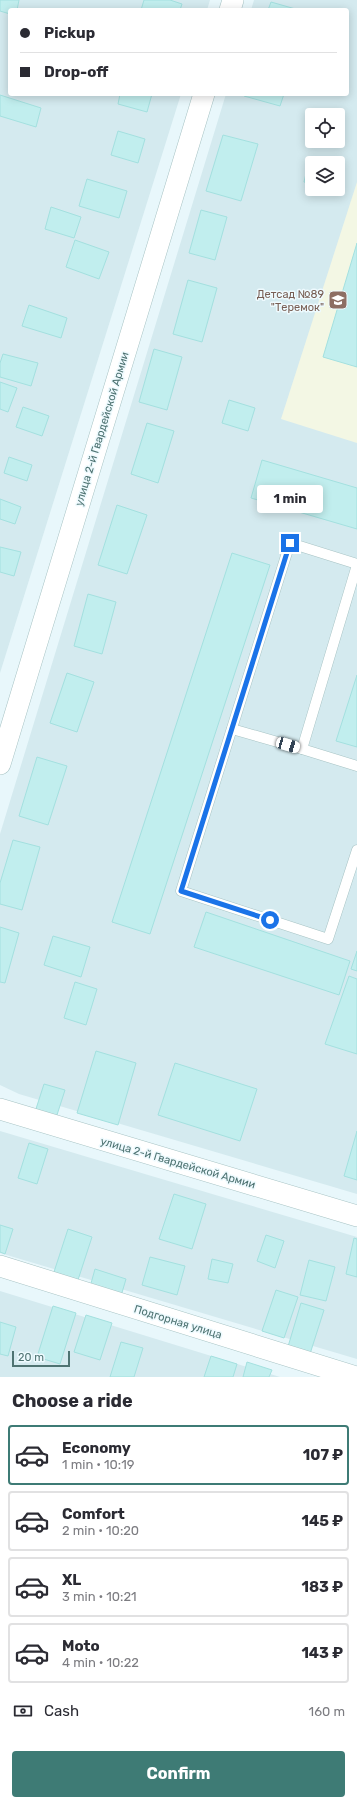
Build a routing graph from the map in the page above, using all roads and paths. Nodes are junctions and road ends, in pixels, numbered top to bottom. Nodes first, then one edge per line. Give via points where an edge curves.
1 (203, 96) edge
2 (357, 564) edge
3 (232, 729) junction
4 (302, 749) junction
5 (0, 764) edge
6 (357, 766) edge
7 (357, 850) edge
8 (0, 1109) edge
9 (357, 1216) edge
10 (0, 1266) edge
11 (356, 1377) edge

1 - 5 street, улица 2-й Гвардейской Армии
2 - 3 lane via 290,543
2 - 4 lane
3 - 4 lane
3 - 7 lane via 181,891 328,939
4 - 6 lane
8 - 9 street, улица 2-й Гвардейской Армии
10 - 11 street, Подгорная улица

